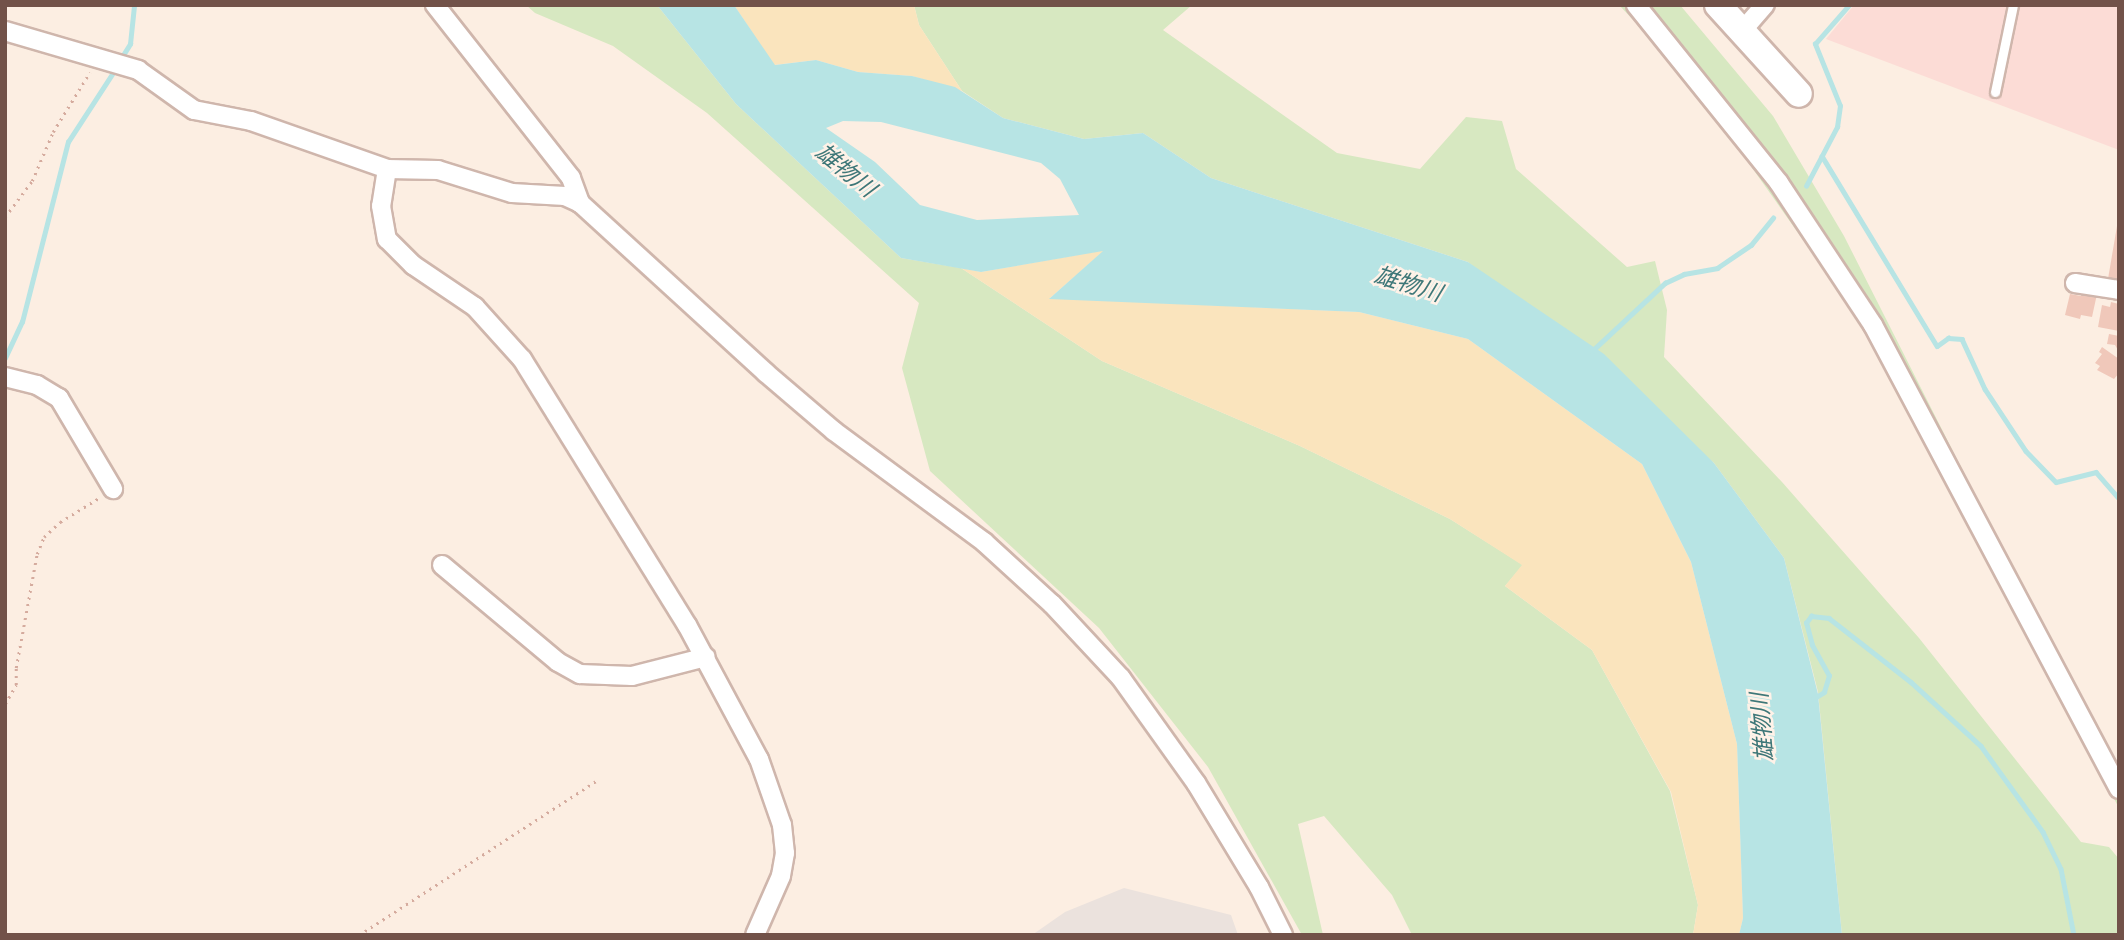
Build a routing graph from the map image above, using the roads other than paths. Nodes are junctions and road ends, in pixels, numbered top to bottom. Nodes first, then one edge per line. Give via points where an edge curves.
1 (435, 5) edge
2 (1636, 5) edge
3 (1717, 5) edge
4 (1765, 5) edge
5 (2012, 5) edge
6 (5, 31) edge
7 (1742, 31) junction
8 (1995, 92) dead end
9 (1799, 94) dead end
10 (387, 169) junction
11 (580, 203) junction
12 (2075, 283) dead end
13 (2119, 290) edge
14 (6, 377) edge
15 (113, 489) road end
16 (442, 565) dead end
17 (706, 657) junction
18 (2119, 789) edge
19 (755, 935) edge
20 (1283, 935) edge

1 - 11 street via 571,178
2 - 18 street via 1779,183 1873,325
3 - 7 street
4 - 7 street
5 - 8 lane
6 - 10 street via 129,66 194,110 251,121
7 - 9 street
10 - 11 street via 438,170 512,193 565,196
10 - 17 street via 381,206 387,239 413,265 475,307 522,359
11 - 20 street via 775,381 834,431 984,542 1052,604 1121,678 1196,783
12 - 13 street
14 - 15 street via 37,385 59,398
16 - 17 street via 558,662 580,674 632,676
17 - 19 street via 759,759 782,825 785,853 781,876

